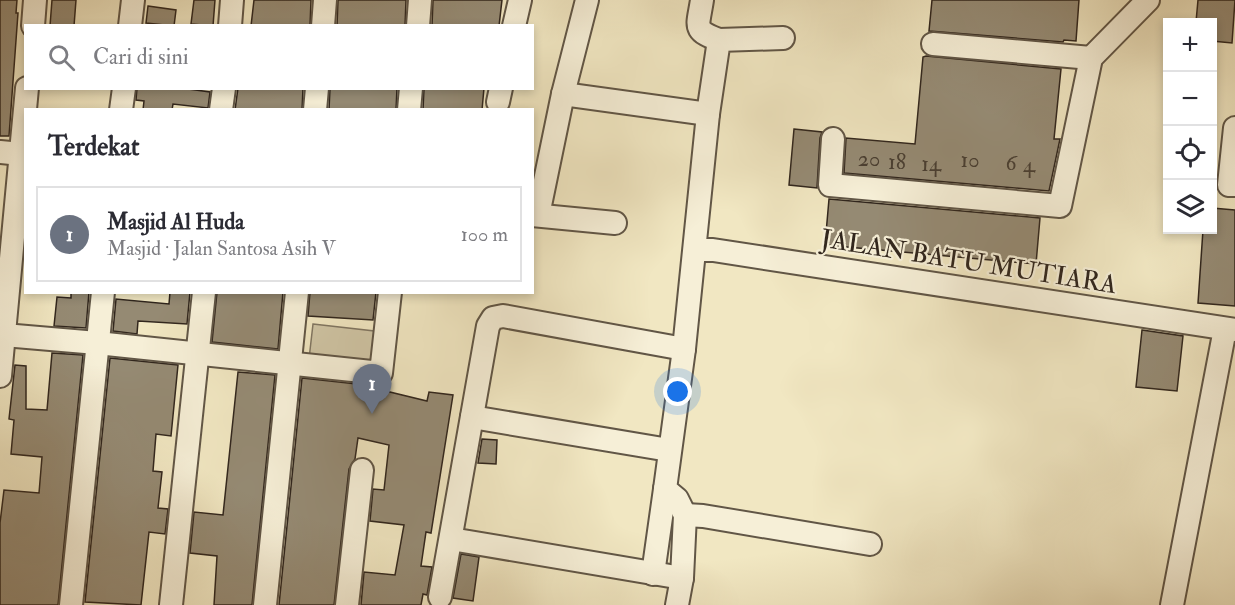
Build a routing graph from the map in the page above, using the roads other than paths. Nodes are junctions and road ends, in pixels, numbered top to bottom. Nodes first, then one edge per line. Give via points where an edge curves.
1 (35, 0) edge
2 (133, 0) edge
3 (232, 0) edge
4 (326, 0) edge
5 (420, 0) edge
6 (520, 0) edge
7 (587, 0) edge
8 (702, 0) edge
9 (1125, 0) edge
10 (1148, 0) edge
11 (33, 24) edge
12 (130, 24) edge
13 (230, 24) edge
14 (323, 24) edge
15 (418, 24) edge
16 (514, 24) edge
17 (1119, 28) junction
18 (783, 38) dead end
19 (719, 40) junction
20 (933, 44) dead end
21 (1091, 58) junction
22 (27, 90) edge
23 (124, 90) edge
24 (224, 90) edge
25 (317, 90) edge
26 (411, 90) edge
27 (563, 94) junction
28 (122, 108) edge
29 (222, 108) edge
30 (315, 108) edge
31 (409, 108) edge
32 (708, 114) junction
33 (1235, 128) edge
34 (833, 139) dead end
35 (11, 153) edge
36 (1235, 185) edge
37 (535, 215) edge
38 (615, 223) dead end
39 (694, 250) junction
40 (103, 294) edge
41 (204, 294) edge
42 (297, 294) edge
43 (390, 294) edge
44 (1230, 329) edge
45 (4, 335) junction
46 (98, 343) junction
47 (684, 349) junction
48 (198, 353) junction
49 (290, 364) junction
50 (0, 376) edge
51 (472, 417) junction
52 (669, 450) junction
53 (362, 470) dead end
54 (665, 489) junction
55 (685, 515) junction
56 (451, 539) junction
57 (870, 544) dead end
58 (653, 574) junction
59 (682, 578) junction
60 (440, 597) dead end
61 (70, 605) edge
62 (171, 605) edge
63 (265, 605) edge
64 (347, 605) edge
65 (677, 605) edge
66 (1172, 605) edge

1 - 11 street
2 - 12 street
3 - 13 street
4 - 14 street
5 - 15 street
6 - 16 street
7 - 27 street
8 - 19 street via 698,28 702,34
9 - 17 street
10 - 17 street
17 - 21 street
18 - 19 street
19 - 32 street
20 - 21 street
21 - 34 street via 1060,206 830,184
22 - 35 street
23 - 28 street
24 - 29 street
25 - 30 street
26 - 31 street
27 - 32 street
27 - 37 street
32 - 39 street
33 - 36 street via 1229,185
35 - 45 street
37 - 38 street
39 - 44 street, JALAN BATU MUTIARA
39 - 47 street
40 - 46 street
41 - 48 street
42 - 49 street
43 - 49 street via 381,373
44 - 66 street
45 - 46 street
45 - 50 street
46 - 48 street
46 - 61 street
47 - 51 street via 503,316 493,318 488,326
47 - 52 street
48 - 49 street
48 - 62 street
49 - 63 street
51 - 52 street
51 - 56 street
52 - 54 street
53 - 64 street
54 - 55 street
54 - 58 street
55 - 57 street
55 - 59 street
56 - 58 street
56 - 60 street
58 - 59 street
59 - 65 street

